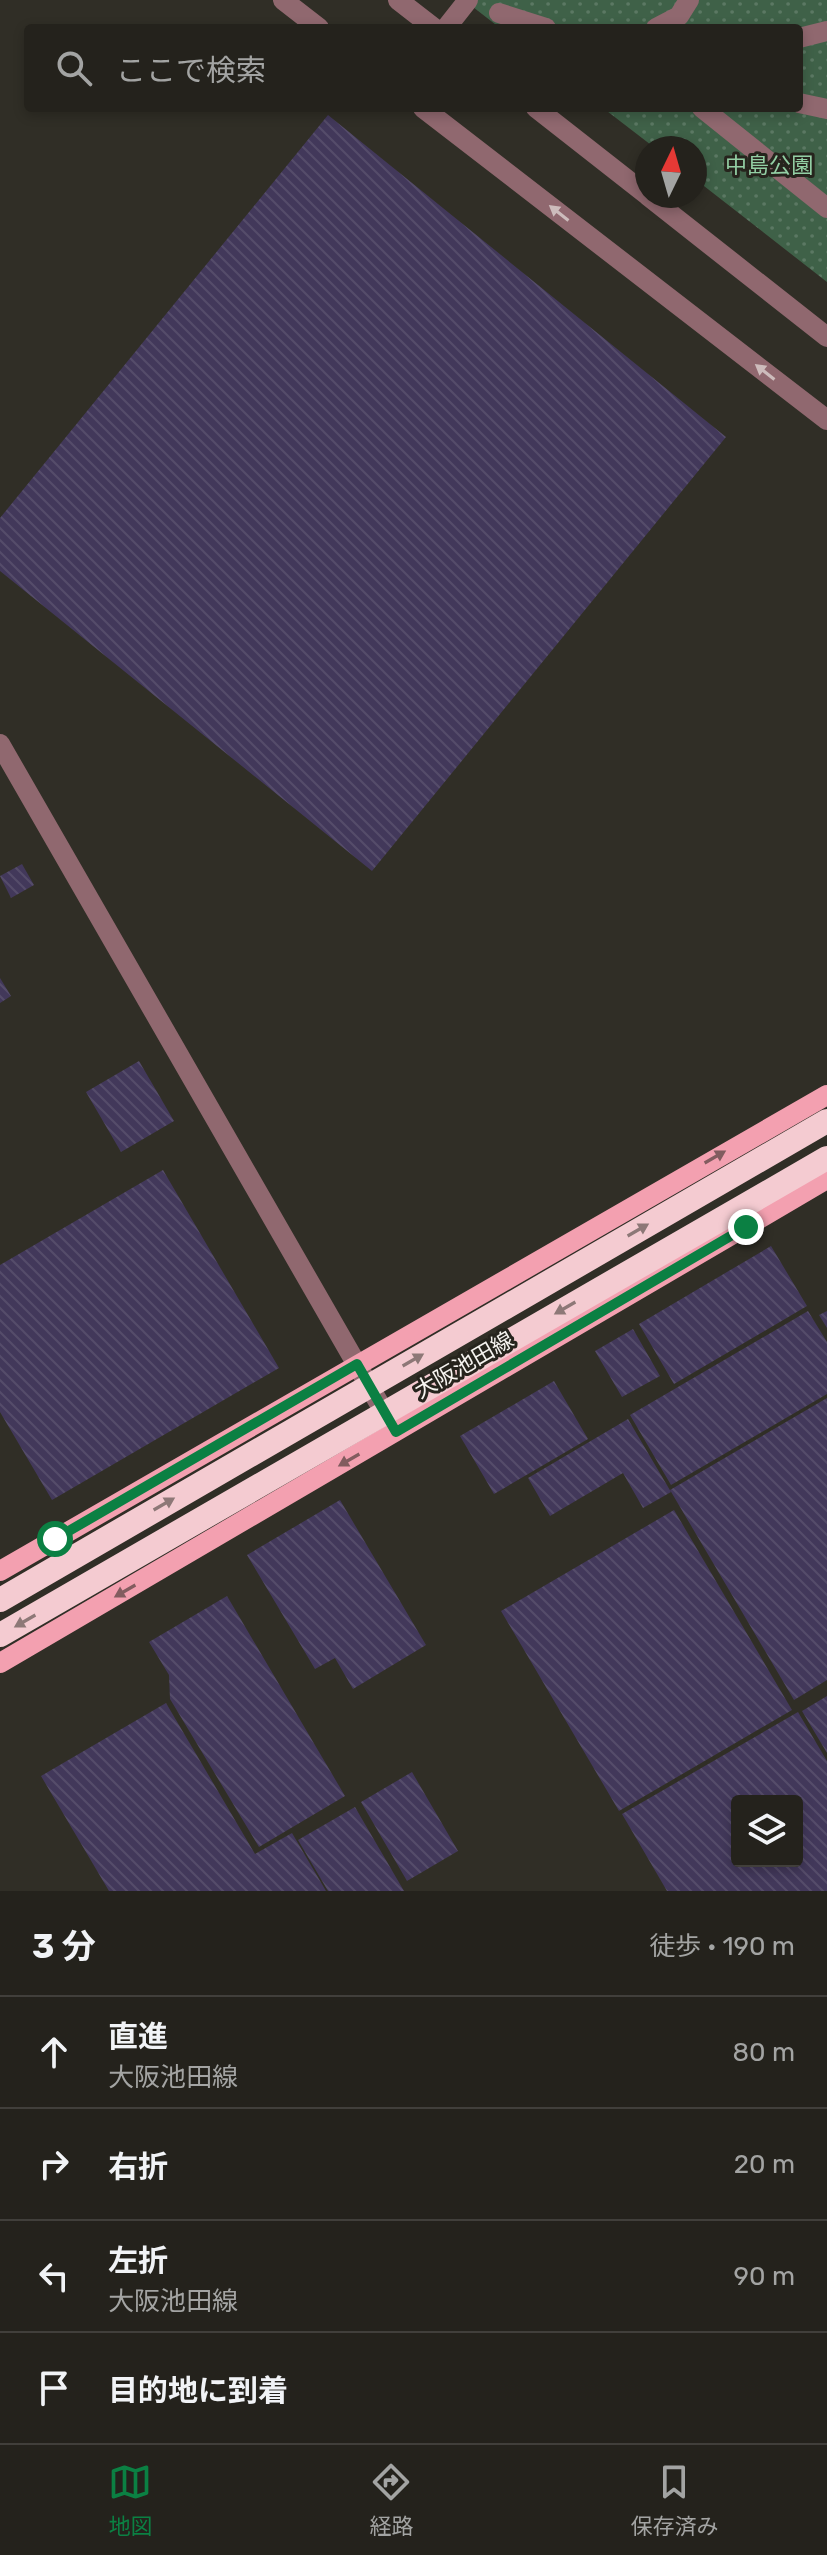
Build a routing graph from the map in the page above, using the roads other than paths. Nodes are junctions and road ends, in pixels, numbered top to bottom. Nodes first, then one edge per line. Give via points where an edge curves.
1 (283, 0) edge
2 (398, 0) edge
3 (468, 0) edge
4 (499, 13) dead end
5 (683, 15) edge
6 (314, 24) edge
7 (429, 24) edge
8 (449, 24) edge
9 (533, 24) edge
10 (664, 24) edge
11 (827, 31) edge
12 (803, 37) edge
13 (803, 104) edge
14 (827, 109) edge
15 (428, 112) edge
16 (541, 112) edge
17 (707, 112) edge
18 (635, 186) edge
19 (662, 208) edge
20 (827, 208) edge
21 (827, 337) edge
22 (827, 420) edge
23 (0, 744) edge
24 (827, 1093) edge
25 (827, 1121) edge
26 (827, 1158) edge
27 (827, 1179) edge
28 (357, 1364) junction
29 (396, 1432) junction
30 (0, 1571) edge
31 (0, 1600) edge
32 (0, 1635) edge
33 (0, 1663) edge

1 - 6 street
2 - 7 street
3 - 8 street
4 - 9 street
5 - 10 street
11 - 12 street
13 - 14 street
22 -> 15 street
16 - 18 street
17 - 20 street
19 - 21 street
23 - 28 street
28 -> 24 main road
31 -> 25 highway, bridge
26 -> 32 highway, bridge
27 - 29 main road, 大阪池田線
28 - 29 street
28 - 30 main road
29 -> 33 main road, 大阪池田線

